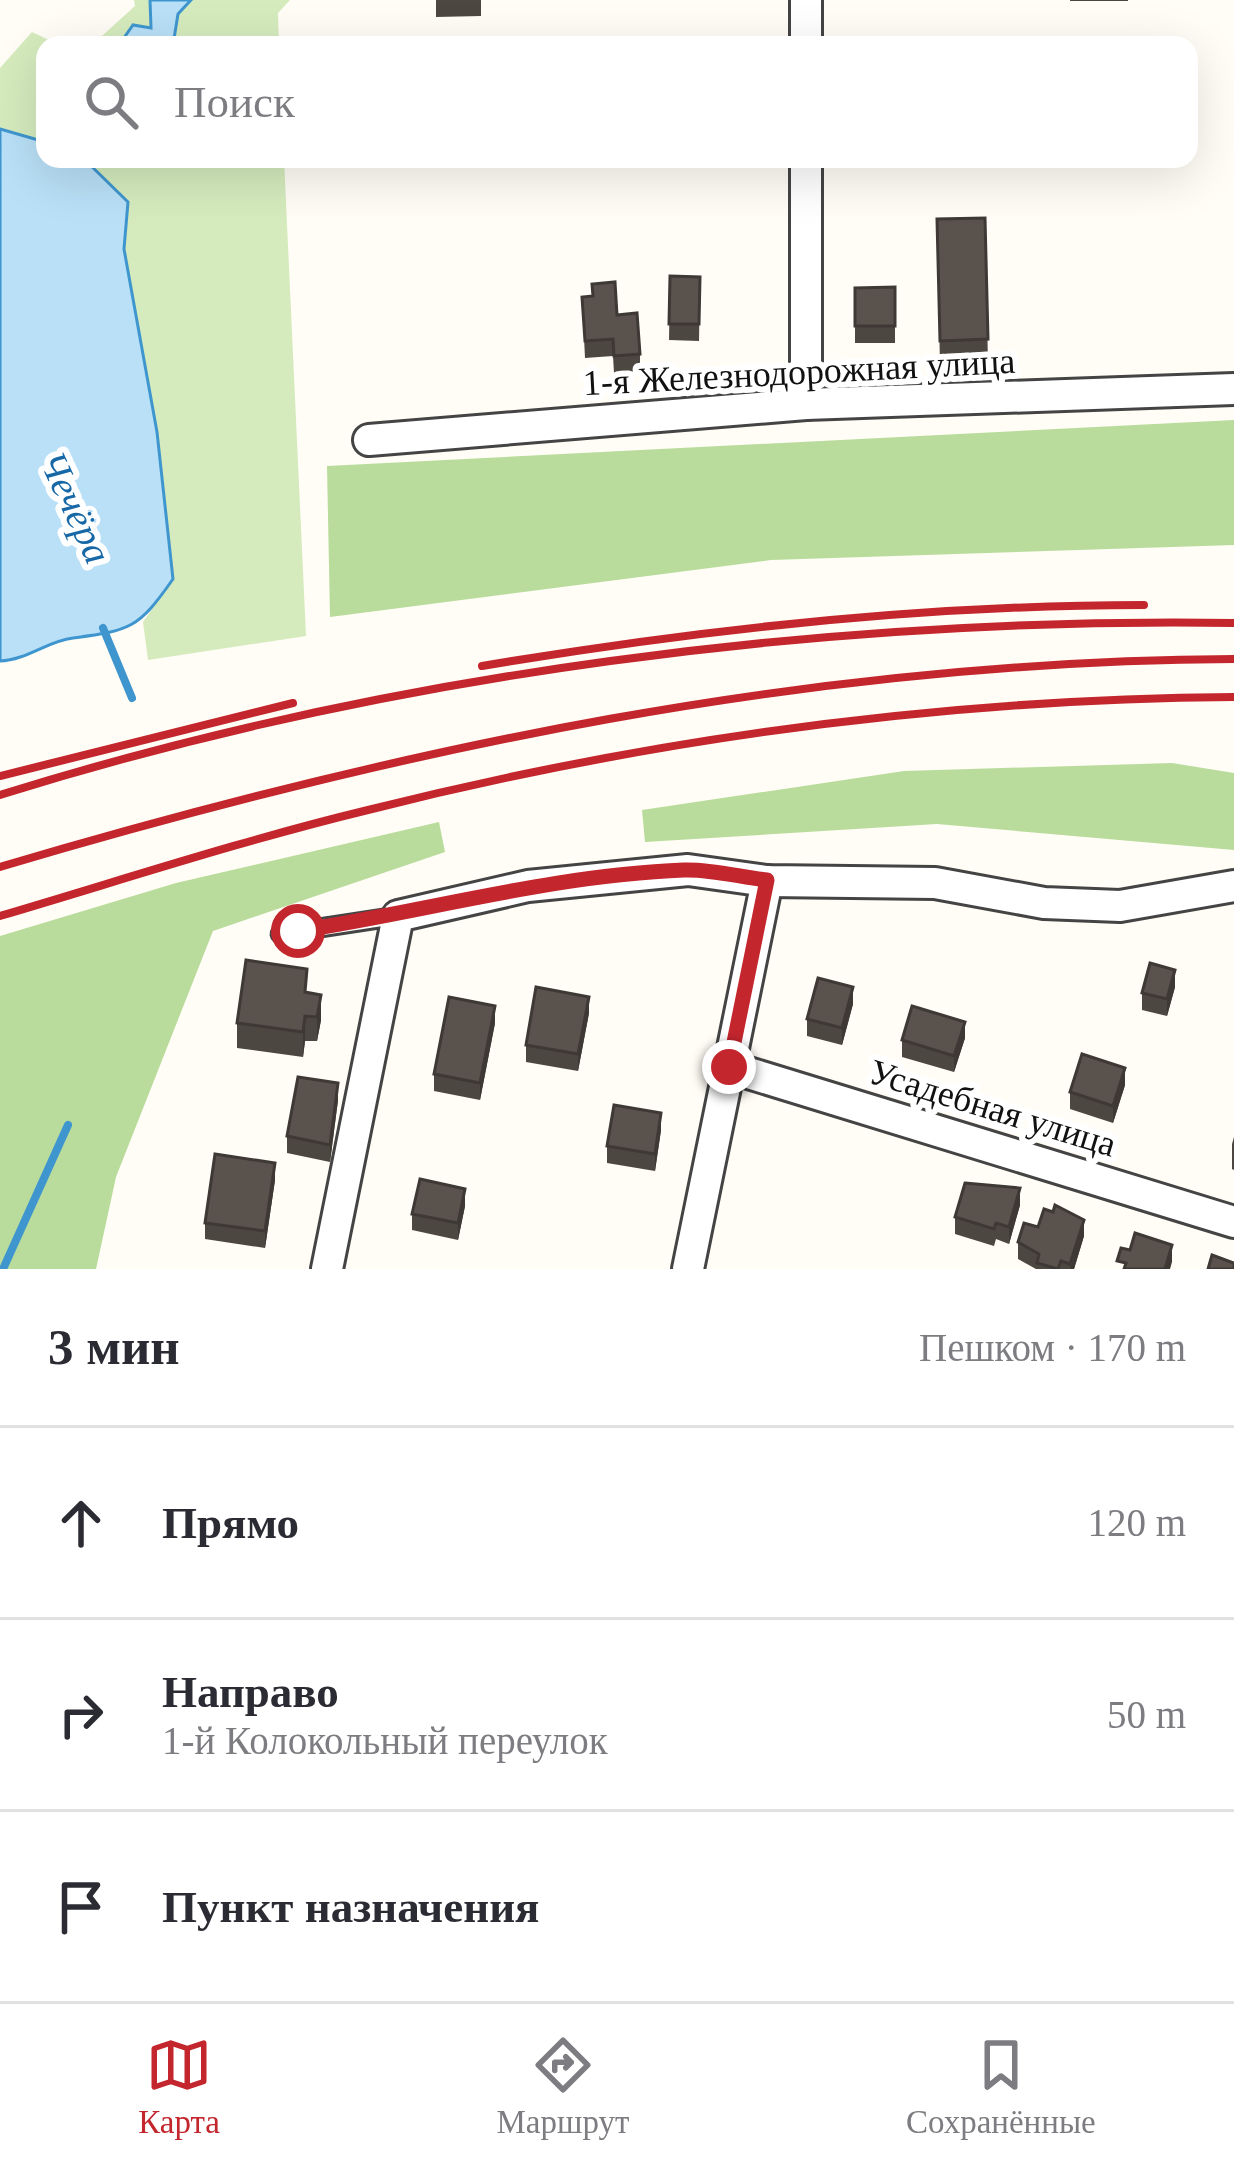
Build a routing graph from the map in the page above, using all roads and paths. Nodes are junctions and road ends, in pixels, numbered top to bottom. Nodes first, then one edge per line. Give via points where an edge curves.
1 (806, 0) edge
2 (806, 36) edge
3 (806, 168) edge
4 (1234, 389) edge
5 (806, 404) junction
6 (369, 440) dead end
7 (767, 880) junction
8 (1234, 886) edge
9 (398, 916) junction
10 (280, 934) dead end
11 (729, 1067) junction
12 (1234, 1222) edge
13 (327, 1269) edge
14 (688, 1269) edge

1 - 2 street
3 - 5 street
4 - 5 street, 1-я Железнодорожная улица
5 - 6 street, 1-я Железнодорожная улица
7 - 8 street via 935,883 1044,903 1120,906
7 - 9 street via 688,870 528,886
7 - 11 street
9 - 10 lane
9 - 13 street
11 - 12 street, Усадебная улица
11 - 14 street

